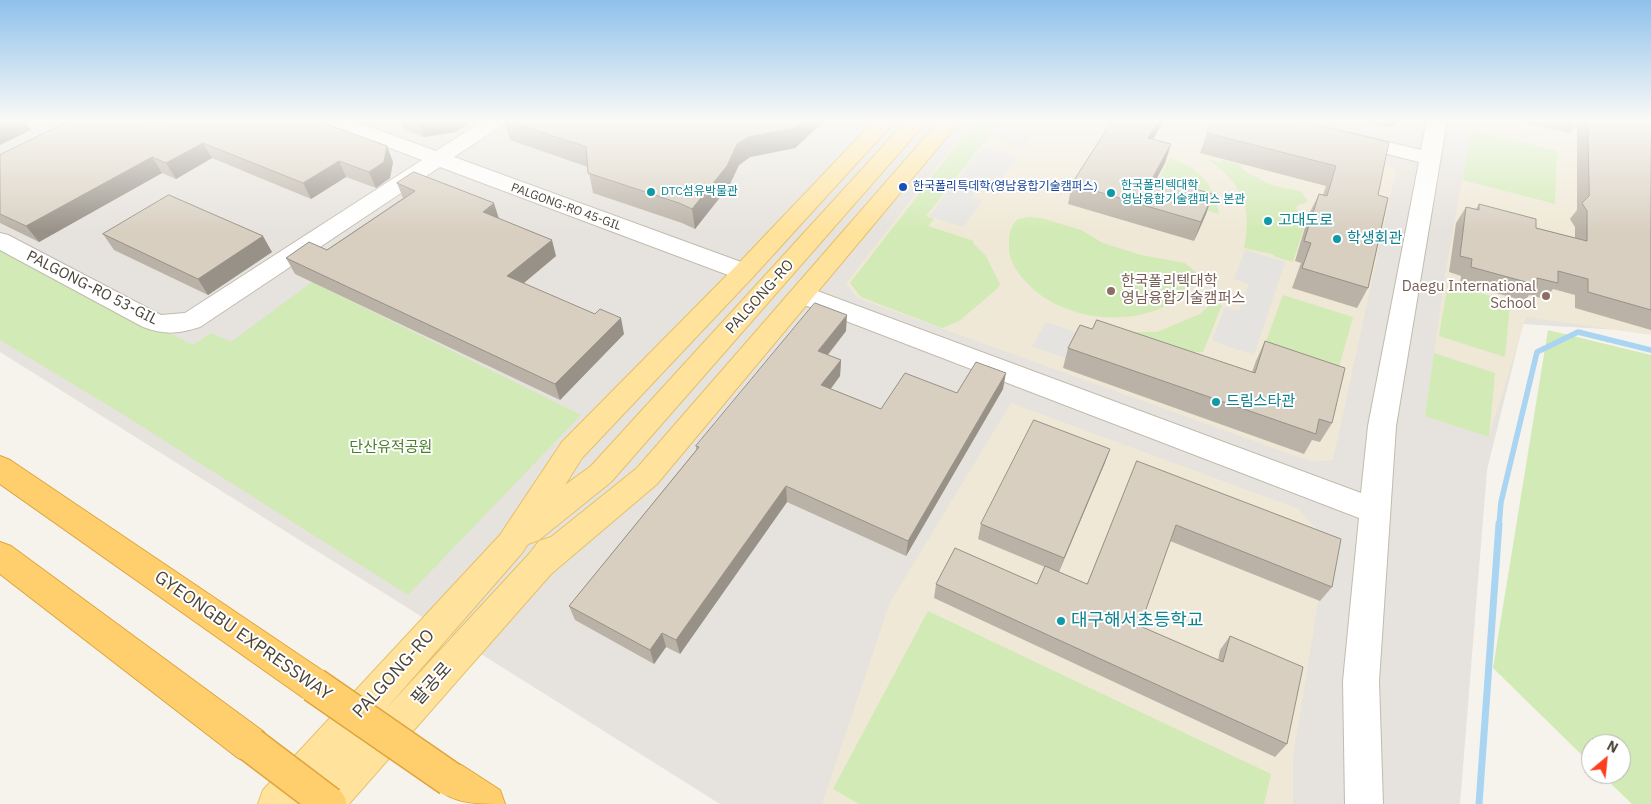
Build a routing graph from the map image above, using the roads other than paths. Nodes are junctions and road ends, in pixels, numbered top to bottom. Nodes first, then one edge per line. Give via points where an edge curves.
1 (434, 158) edge
2 (851, 158) edge
3 (884, 158) edge
4 (919, 158) edge
5 (1429, 158) edge
6 (438, 159) junction
7 (0, 240) edge
8 (744, 272) junction
9 (803, 295) junction
10 (0, 468) edge
11 (601, 474) junction
12 (1374, 511) junction
13 (511, 544) junction
14 (0, 556) edge
15 (540, 564) junction
16 (277, 804) edge
17 (324, 804) edge
18 (329, 804) edge
19 (486, 804) edge
20 (1364, 804) edge

1 - 6 street, PALGONG-RO 45-GIL
2 - 8 main road
3 - 11 main road, PALGONG-RO
4 - 9 main road
5 - 12 street via 1382,426
6 - 7 street, PALGONG-RO 53-GIL via 204,314 191,322 176,325 152,321
6 - 8 street, PALGONG-RO 45-GIL
8 - 13 main road via 572,450
9 - 12 street
9 - 15 main road via 647,476
10 - 19 highway, GYEONGBU EXPRESSWAY, bridge
11 - 13 main road
11 - 15 main road
12 - 20 street via 1361,681
13 - 16 main road, PALGONG-RO
14 - 18 highway, bridge
15 - 17 main road, 팔공로

